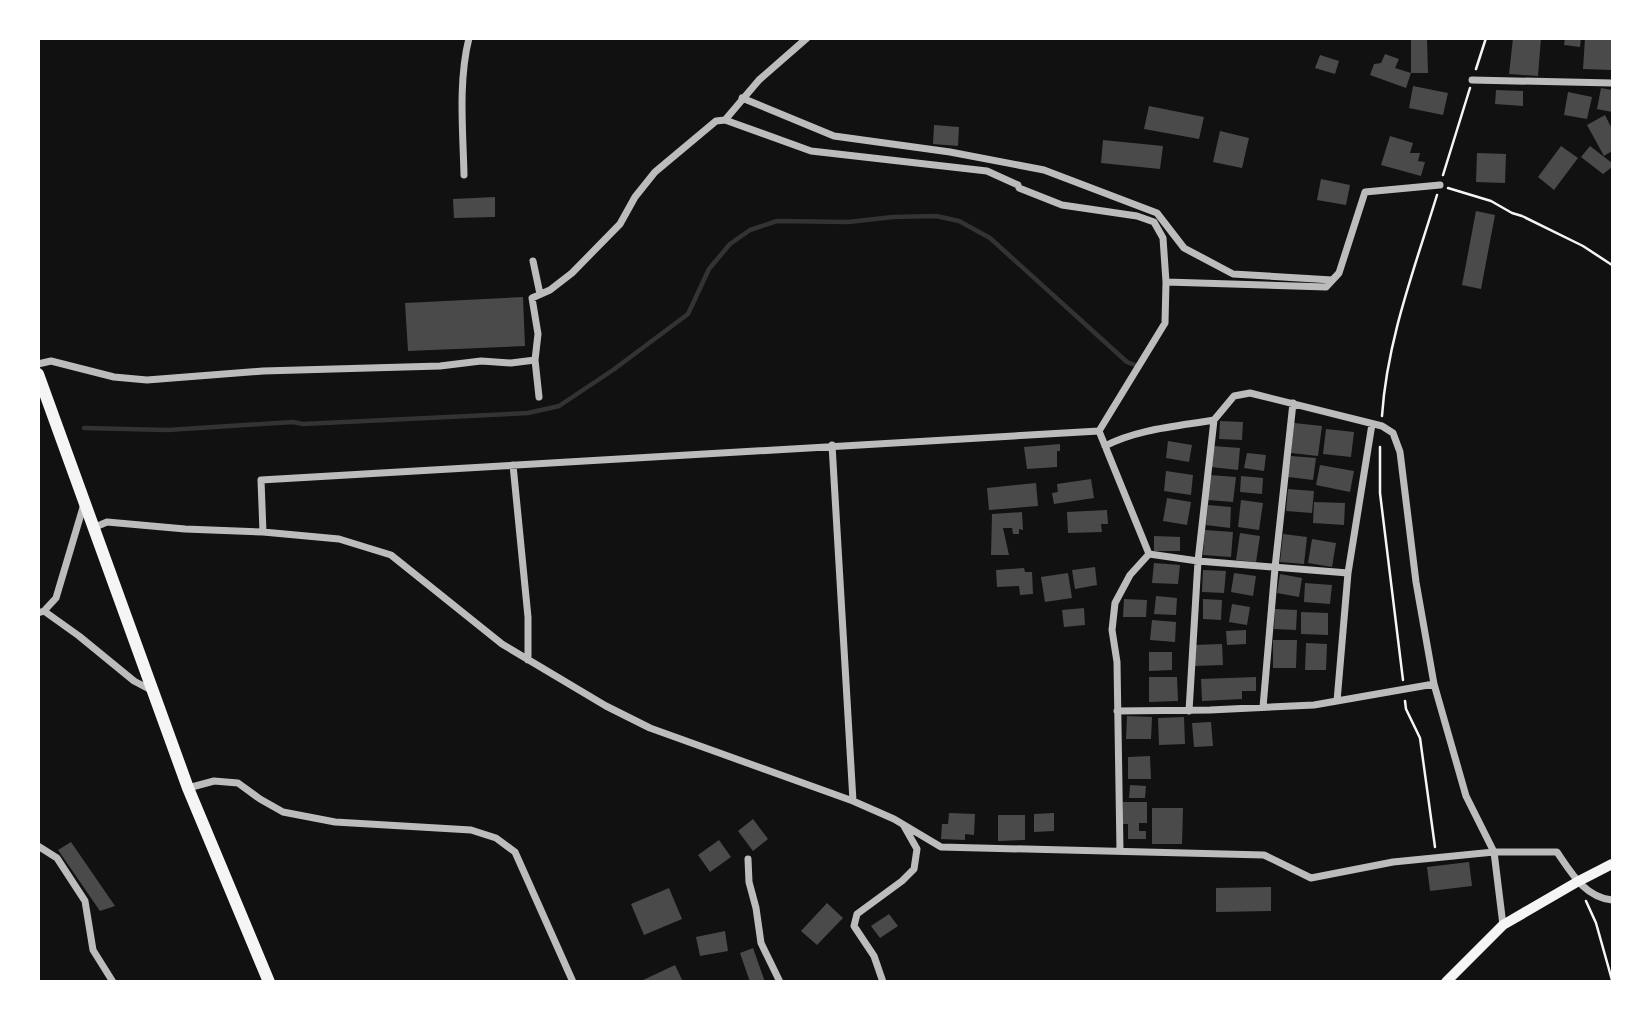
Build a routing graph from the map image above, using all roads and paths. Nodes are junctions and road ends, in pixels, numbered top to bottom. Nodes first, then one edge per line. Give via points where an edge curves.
1 (469, 38) edge
2 (807, 38) edge
3 (1486, 38) edge
4 (1472, 79) junction
5 (1612, 83) edge
6 (742, 98) junction
7 (725, 120) junction
8 (464, 175) dead end
9 (1440, 185) junction
10 (533, 261) dead end
11 (1612, 265) edge
12 (1332, 280) junction
13 (1166, 282) junction
14 (540, 294) junction
15 (535, 360) junction
16 (38, 364) edge
17 (38, 374) edge
18 (539, 397) dead end
19 (1293, 403) junction
20 (1214, 420) junction
21 (1372, 424) junction
22 (1382, 426) junction
23 (1099, 431) junction
24 (832, 445) junction
25 (1105, 446) junction
26 (513, 466) junction
27 (84, 503) junction
28 (93, 528) junction
29 (263, 532) junction
30 (1149, 554) junction
31 (1198, 561) junction
32 (1275, 568) junction
33 (1348, 573) junction
34 (41, 612) edge
35 (528, 660) junction
36 (1434, 684) junction
37 (1404, 689) junction
38 (151, 690) junction
39 (1337, 701) junction
40 (1263, 707) junction
41 (1117, 711) junction
42 (1189, 711) junction
43 (188, 788) junction
44 (853, 801) junction
45 (903, 824) junction
46 (38, 846) edge
47 (1120, 851) junction
48 (1494, 852) junction
49 (1437, 858) junction
50 (748, 859) dead end
51 (1612, 864) edge
52 (1577, 882) junction
53 (1612, 900) edge
54 (1503, 925) junction
55 (1612, 980) edge
56 (113, 982) edge
57 (269, 982) edge
58 (573, 982) edge
59 (780, 982) edge
60 (883, 982) edge
61 (1446, 982) edge

1 - 8 street via 462,108
2 - 6 street
3 - 4 path
4 - 5 street
4 - 9 path
6 - 7 street
6 - 12 street via 834,136 1044,170 1157,213 1184,248 1233,274
7 - 13 street via 811,151 986,171 1062,205 1154,222 1163,238
7 - 14 street via 716,121 655,172 620,224 572,273
9 - 11 path via 1491,201
9 - 12 street via 1365,192 1339,273
9 - 22 path via 1392,347 1384,381
10 - 14 street
12 - 13 street via 1326,287
13 - 23 street via 1165,323
14 - 15 street via 532,298 538,334
15 - 16 street via 147,380 51,361
15 - 18 street
17 - 27 highway
19 - 20 street via 1250,393 1234,396
19 - 21 street
19 - 32 street
20 - 25 street via 1161,428
20 - 31 street
21 - 22 street
21 - 33 street
22 - 36 street via 1393,433 1399,452
22 - 37 path via 1380,493
23 - 24 street
23 - 25 street
24 - 26 street
24 - 44 street
25 - 30 street
26 - 29 street via 261,480
26 - 35 street
27 - 28 highway
27 - 34 street via 56,598
28 - 29 street via 107,522
28 - 38 highway
29 - 35 street via 339,539 391,555
30 - 31 street
30 - 41 street via 1130,575 1115,603
31 - 32 street
31 - 42 street
32 - 33 street
32 - 40 street
33 - 39 street
34 - 38 street
35 - 44 street via 650,728
36 - 37 street
36 - 48 street via 1466,796
37 - 39 street
37 - 49 path via 1406,709 1420,738
38 - 43 highway
39 - 40 street
40 - 42 street
41 - 42 street
41 - 47 street
43 - 57 highway
43 - 58 street via 215,781 238,783 283,812 335,822 471,830 496,838 515,852
44 - 45 street
45 - 47 street via 941,847
45 - 60 street via 917,849 914,869 858,915 854,926 874,956
46 - 56 street via 57,858 85,901 93,950
47 - 49 street via 1264,855 1311,878
48 - 49 street
48 - 52 street via 1557,852
48 - 54 street
50 - 59 street via 761,943
51 - 52 main road
52 - 53 street via 1599,899
52 - 54 main road
52 - 55 path via 1596,923
54 - 61 main road

